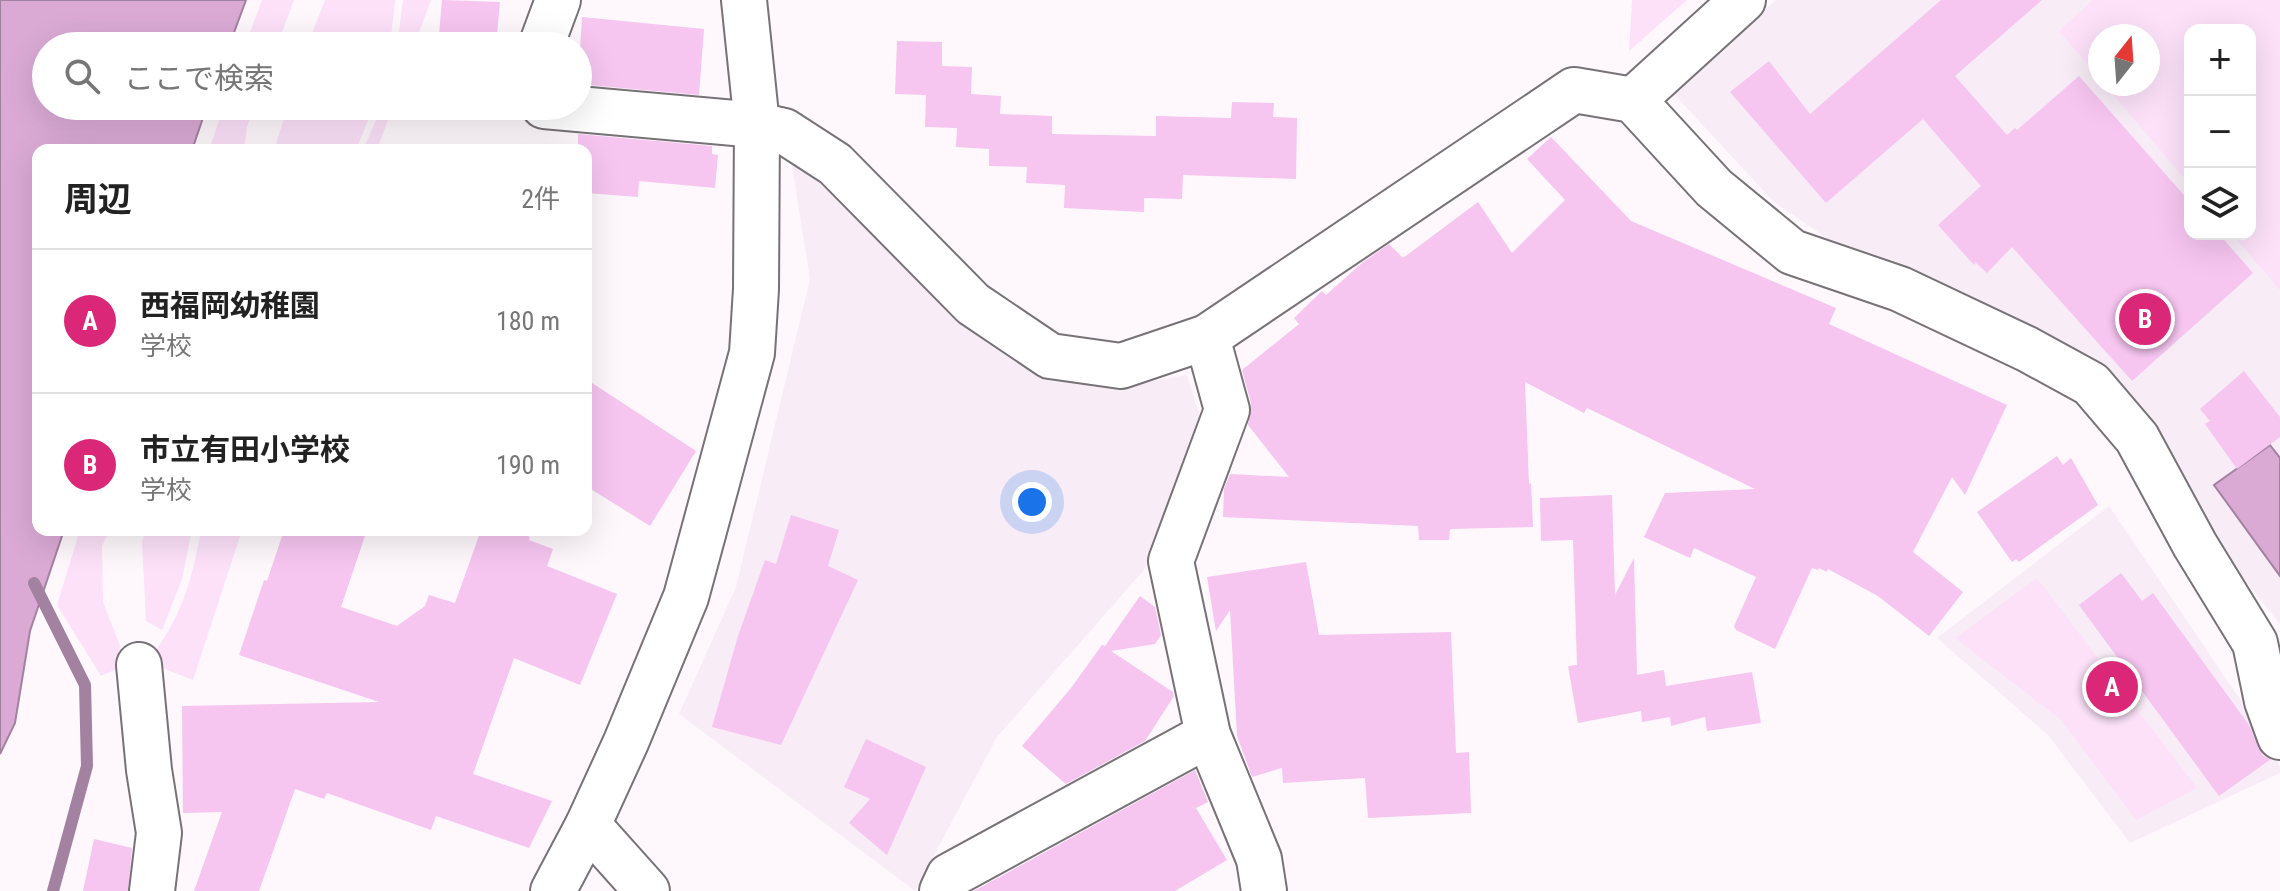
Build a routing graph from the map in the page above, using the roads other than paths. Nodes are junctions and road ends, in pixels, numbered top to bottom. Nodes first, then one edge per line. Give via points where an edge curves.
1 (558, 0) edge
2 (744, 0) edge
3 (1743, 0) edge
4 (546, 32) edge
5 (1633, 100) junction
6 (592, 110) edge
7 (757, 125) junction
8 (1207, 337) junction
9 (2270, 655) edge
10 (139, 665) dead end
11 (1208, 735) junction
12 (2280, 737) edge
13 (588, 825) junction
14 (152, 891) edge
15 (553, 891) edge
16 (647, 891) edge
17 (942, 891) edge
18 (1264, 891) edge

1 - 4 street
2 - 7 street
3 - 5 street
5 - 8 street via 1574,90
5 - 9 street via 1714,188 1792,252 1900,289 2091,384 2137,438 2195,545
6 - 7 street
7 - 8 street via 784,131 835,164 973,304 1050,356 1121,366
7 - 13 street via 752,353 686,597
8 - 11 street via 1227,410 1171,561
9 - 12 street via 2267,701
10 - 14 street via 159,833
11 - 17 street via 949,876
11 - 18 street via 1259,859
13 - 15 street
13 - 16 street

